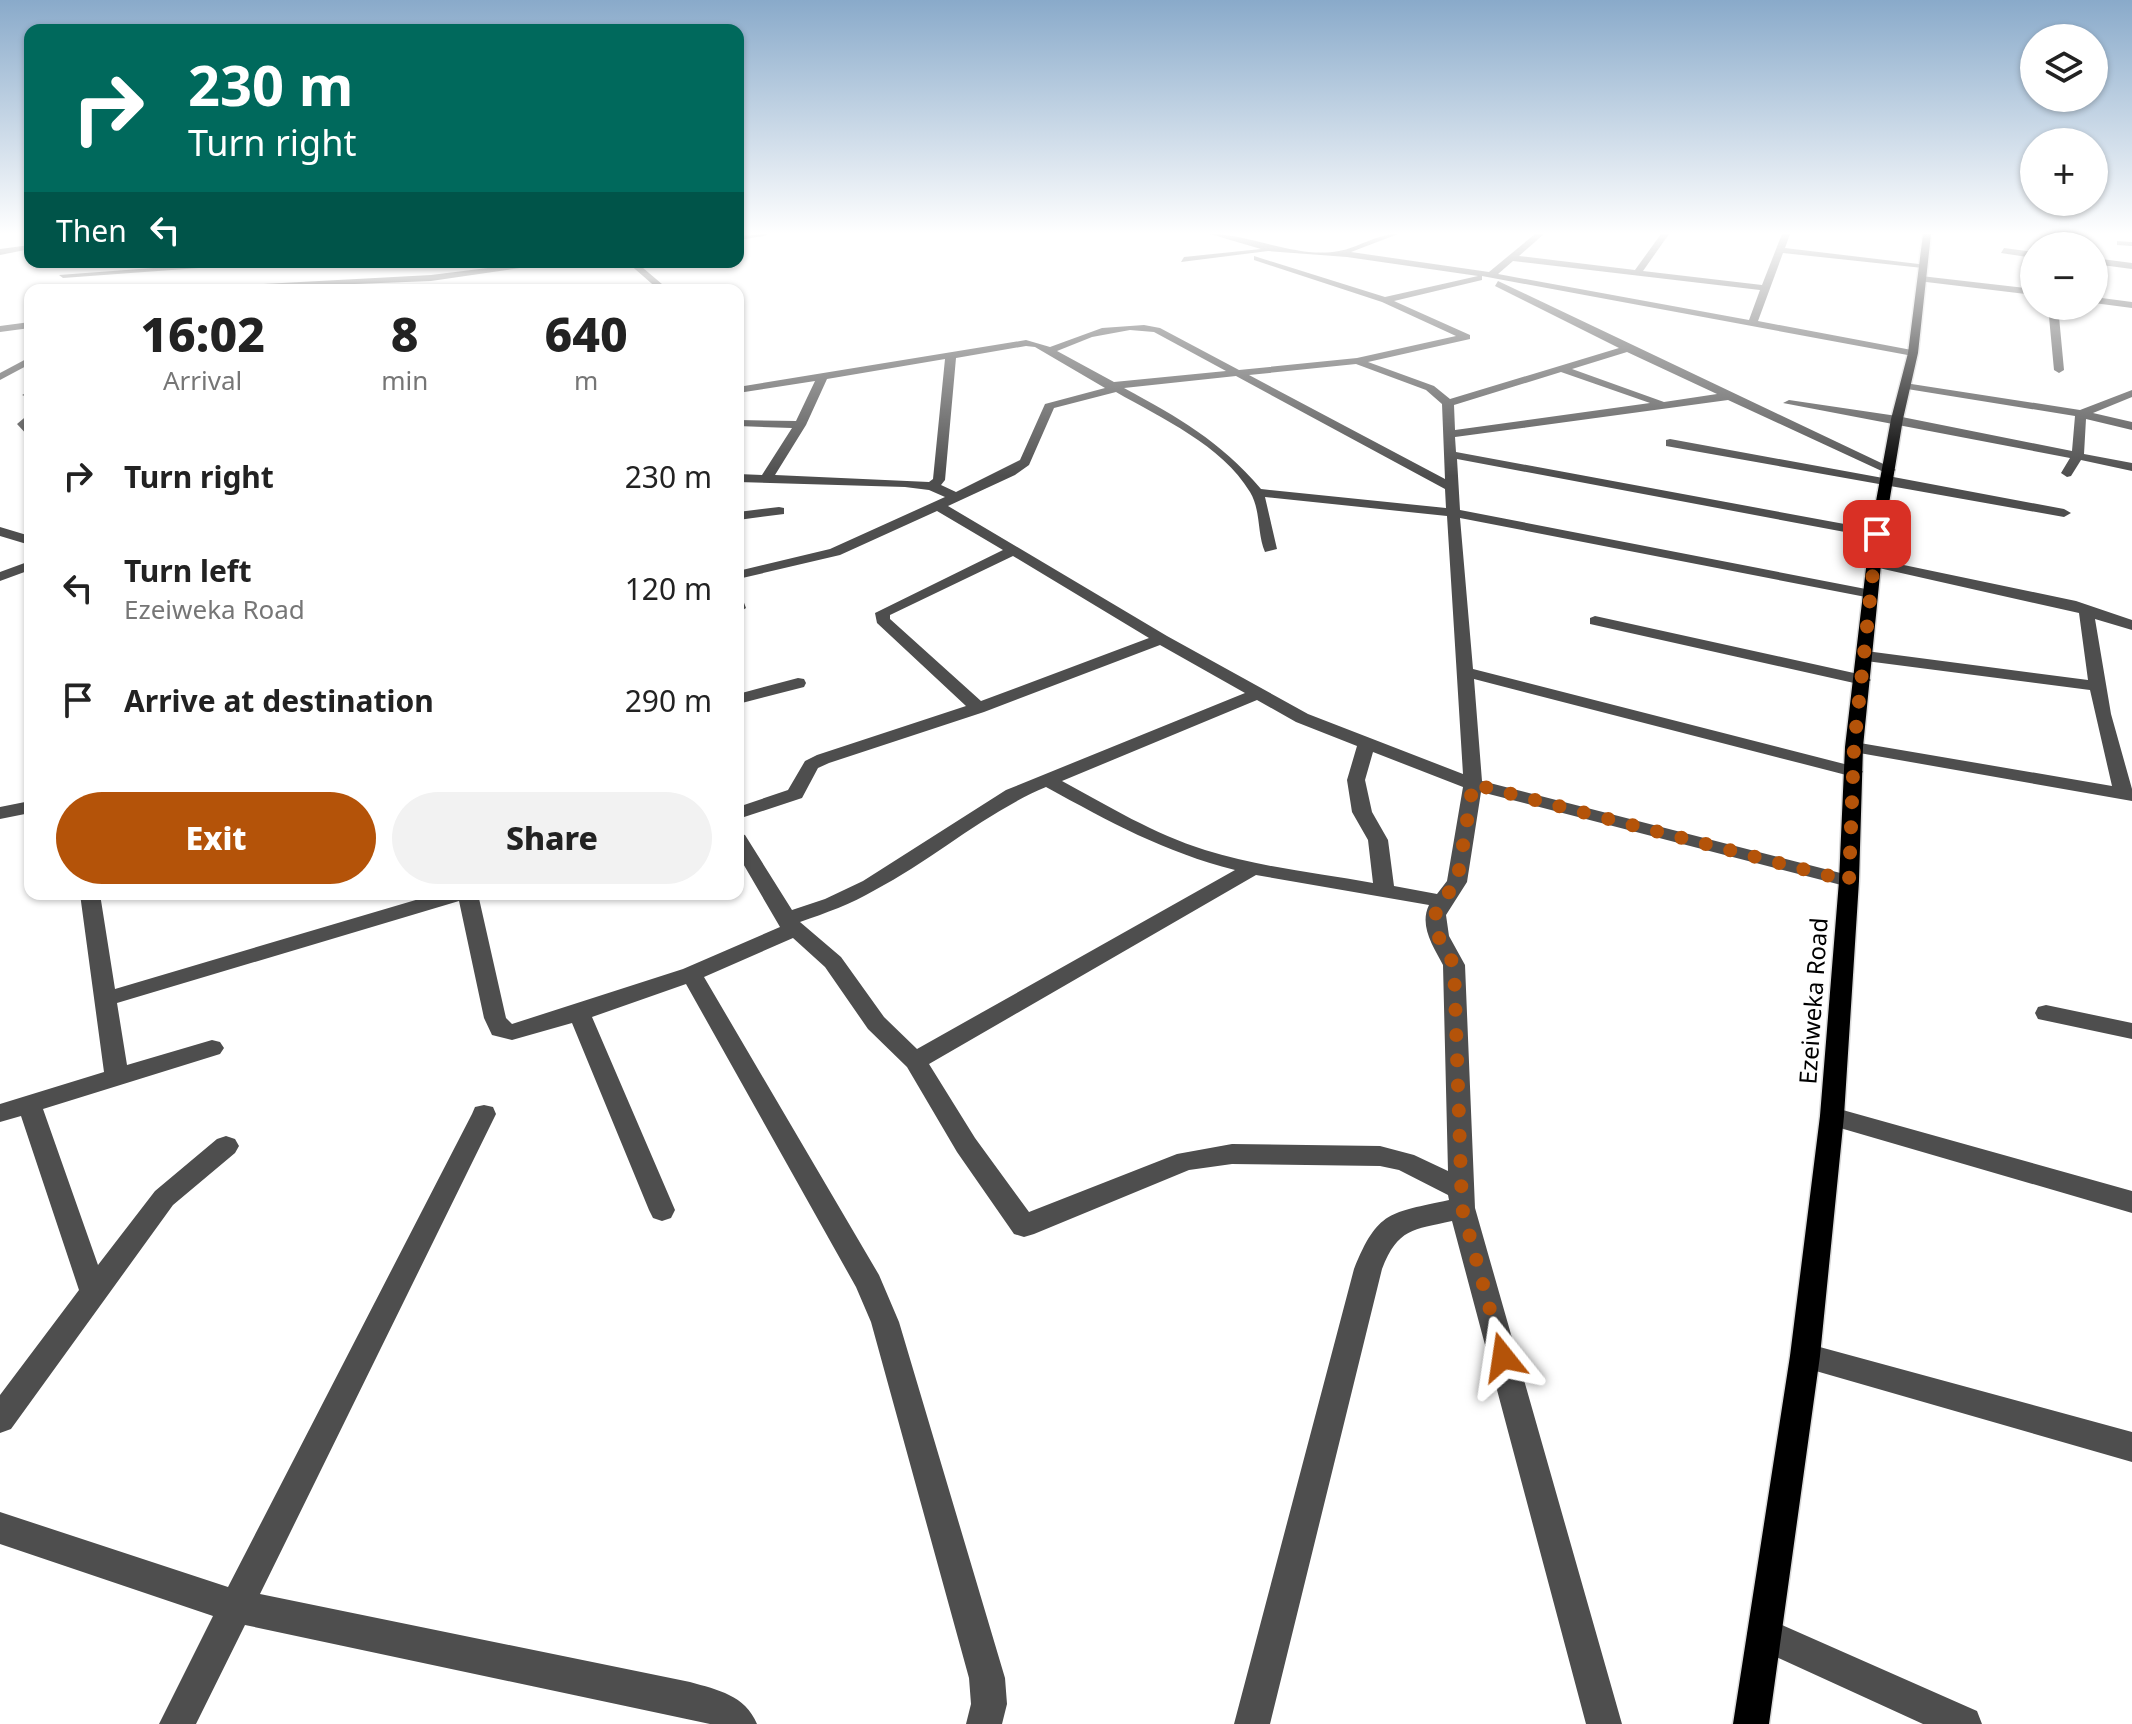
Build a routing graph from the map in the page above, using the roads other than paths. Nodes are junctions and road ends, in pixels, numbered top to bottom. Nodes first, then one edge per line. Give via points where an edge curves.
1 (1418, 314) edge
2 (1561, 314) edge
3 (1699, 314) edge
4 (1756, 314) edge
5 (1917, 314) edge
6 (2054, 320) edge
7 (1752, 324) junction
8 (24, 326) edge
9 (0, 329) edge
10 (1628, 349) junction
11 (1049, 351) junction
12 (1913, 353) junction
13 (951, 356) junction
14 (1357, 361) junction
15 (24, 363) edge
16 (1565, 370) junction
17 (2059, 370) dead end
18 (1234, 373) junction
19 (0, 377) edge
20 (822, 377) junction
21 (1905, 386) junction
22 (1112, 388) junction
23 (744, 389) edge
24 (2132, 393) edge
25 (1730, 396) junction
26 (1448, 403) junction
27 (1789, 403) dead end
28 (1665, 405) junction
29 (2081, 414) junction
30 (1897, 419) junction
31 (744, 423) edge
32 (800, 425) junction
33 (2132, 426) edge
34 (1449, 434) junction
35 (1670, 443) dead end
36 (1450, 454) junction
37 (2078, 454) junction
38 (2132, 467) edge
39 (2067, 473) dead end
40 (744, 478) edge
41 (1888, 478) junction
42 (766, 479) junction
43 (932, 486) junction
44 (1451, 487) junction
45 (1257, 492) junction
46 (957, 498) junction
47 (939, 506) junction
48 (779, 511) dead end
49 (1453, 513) junction
50 (2064, 513) dead end
51 (744, 515) edge
52 (0, 531) edge
53 (1877, 534) junction
54 (24, 539) edge
55 (1270, 549) dead end
56 (1014, 550) junction
57 (1875, 563) junction
58 (24, 567) edge
59 (744, 574) edge
60 (0, 577) edge
61 (1871, 594) junction
62 (2086, 611) junction
63 (1595, 621) dead end
64 (2132, 625) edge
65 (1161, 639) junction
66 (1866, 656) junction
67 (1465, 672) junction
68 (1863, 680) junction
69 (798, 683) dead end
70 (2097, 686) junction
71 (1256, 694) junction
72 (744, 697) edge
73 (978, 708) junction
74 (1367, 743) junction
75 (1854, 747) junction
76 (1854, 772) junction
77 (1047, 780) junction
78 (1473, 784) junction
79 (2128, 794) edge
80 (24, 808) edge
81 (744, 811) edge
82 (0, 813) edge
83 (744, 849) edge
84 (1253, 868) junction
85 (1849, 881) junction
86 (1384, 891) junction
87 (91, 900) edge
88 (439, 900) edge
89 (469, 900) edge
90 (1442, 901) junction
91 (789, 922) junction
92 (691, 974) junction
93 (106, 999) junction
94 (579, 1013) junction
95 (2046, 1013) dead end
96 (2132, 1031) edge
97 (212, 1048) dead end
98 (915, 1061) junction
99 (117, 1077) junction
100 (29, 1104) junction
101 (0, 1113) edge
102 (484, 1114) dead end
103 (1832, 1116) junction
104 (226, 1146) dead end
105 (1462, 1199) junction
106 (2132, 1202) edge
107 (662, 1210) dead end
108 (94, 1293) junction
109 (1805, 1356) junction
110 (0, 1419) edge
111 (2132, 1447) edge
112 (0, 1528) edge
113 (238, 1607) junction
114 (1764, 1634) junction
115 (177, 1724) edge
116 (739, 1724) edge
117 (984, 1724) edge
118 (1252, 1724) edge
119 (1604, 1724) edge
120 (1751, 1724) edge
121 (1964, 1724) edge

1 - 14 street via 1466,338
2 - 10 street
3 - 7 street
4 - 7 street
5 - 12 main road, Ezeiweka Road
6 - 17 street
7 - 12 street
8 - 9 street
10 - 16 street
10 - 25 street
11 - 13 street via 1026,343
11 - 18 street via 1091,334 1145,327
11 - 22 street
12 - 21 main road, Ezeiweka Road
13 - 20 street
13 - 43 street via 939,480
14 - 18 street
14 - 26 street via 1430,388
15 - 19 street
16 - 26 street
16 - 28 street
18 - 22 street
18 - 44 street
20 - 23 street
20 - 32 street
21 - 29 street
21 - 30 main road, Ezeiweka Road
22 - 45 street via 1179,423 1229,459
22 - 46 street via 1049,406 1021,466
24 - 29 street
25 - 28 street
25 - 41 street
26 - 34 street
27 - 30 street
28 - 34 street
29 - 33 street
29 - 37 street
30 - 37 street
30 - 41 main road, Ezeiweka Road
31 - 32 street
32 - 42 street
34 - 36 street
35 - 41 street
36 - 44 street
36 - 53 street
37 - 38 street
37 - 39 street
40 - 42 street
41 - 50 street
41 - 53 main road, Ezeiweka Road
42 - 43 street
43 - 46 street
44 - 49 street
45 - 49 street
45 - 55 street
46 - 47 street
47 - 56 street
47 - 59 street via 817,558
48 - 51 street
49 - 61 street
49 - 67 street
52 - 54 street
53 - 57 main road, Ezeiweka Road
56 - 65 street
56 - 73 street via 883,613 882,620
57 - 61 main road, Ezeiweka Road
57 - 62 street
58 - 60 street
61 - 66 main road, Ezeiweka Road
62 - 64 street
62 - 70 street
63 - 68 street
65 - 71 street
65 - 73 street
66 - 68 main road, Ezeiweka Road
66 - 70 street
67 - 76 street
67 - 78 street
68 - 75 main road, Ezeiweka Road
69 - 72 street
70 - 79 street
71 - 74 street
71 - 77 street
73 - 81 street via 823,759 811,765 795,794
74 - 78 street
74 - 86 street via 1356,780 1362,812 1378,840
75 - 76 main road, Ezeiweka Road
75 - 79 street
76 - 85 main road, Ezeiweka Road
77 - 84 street via 1144,833
77 - 91 street via 1013,794 870,885
78 - 85 street
78 - 90 street via 1457,882
80 - 82 street
83 - 91 street
84 - 86 street
84 - 98 street
85 - 103 main road, Ezeiweka Road
86 - 90 street
87 - 93 street
88 - 93 street
89 - 94 street via 500,1029 512,1032
90 - 105 street via 1435,915 1438,936 1454,965
91 - 92 street via 790,931 782,937
91 - 98 street via 833,962 876,1023
92 - 94 street
92 - 117 street via 869,1283 885,1322 987,1678
93 - 99 street
94 - 107 street
95 - 96 street
97 - 99 street
98 - 105 street via 1024,1226 1186,1161 1232,1154 1380,1156 1405,1162
99 - 100 street
100 - 101 street
100 - 108 street
102 - 113 street
103 - 106 street
103 - 109 main road, Ezeiweka Road
104 - 108 street via 164,1198
105 - 118 street via 1399,1222 1380,1239
105 - 119 street
108 - 110 street
109 - 111 street
109 - 114 main road, Ezeiweka Road
112 - 113 street
113 - 115 street
113 - 116 street via 690,1700 723,1710
114 - 120 main road, Ezeiweka Road
114 - 121 street

